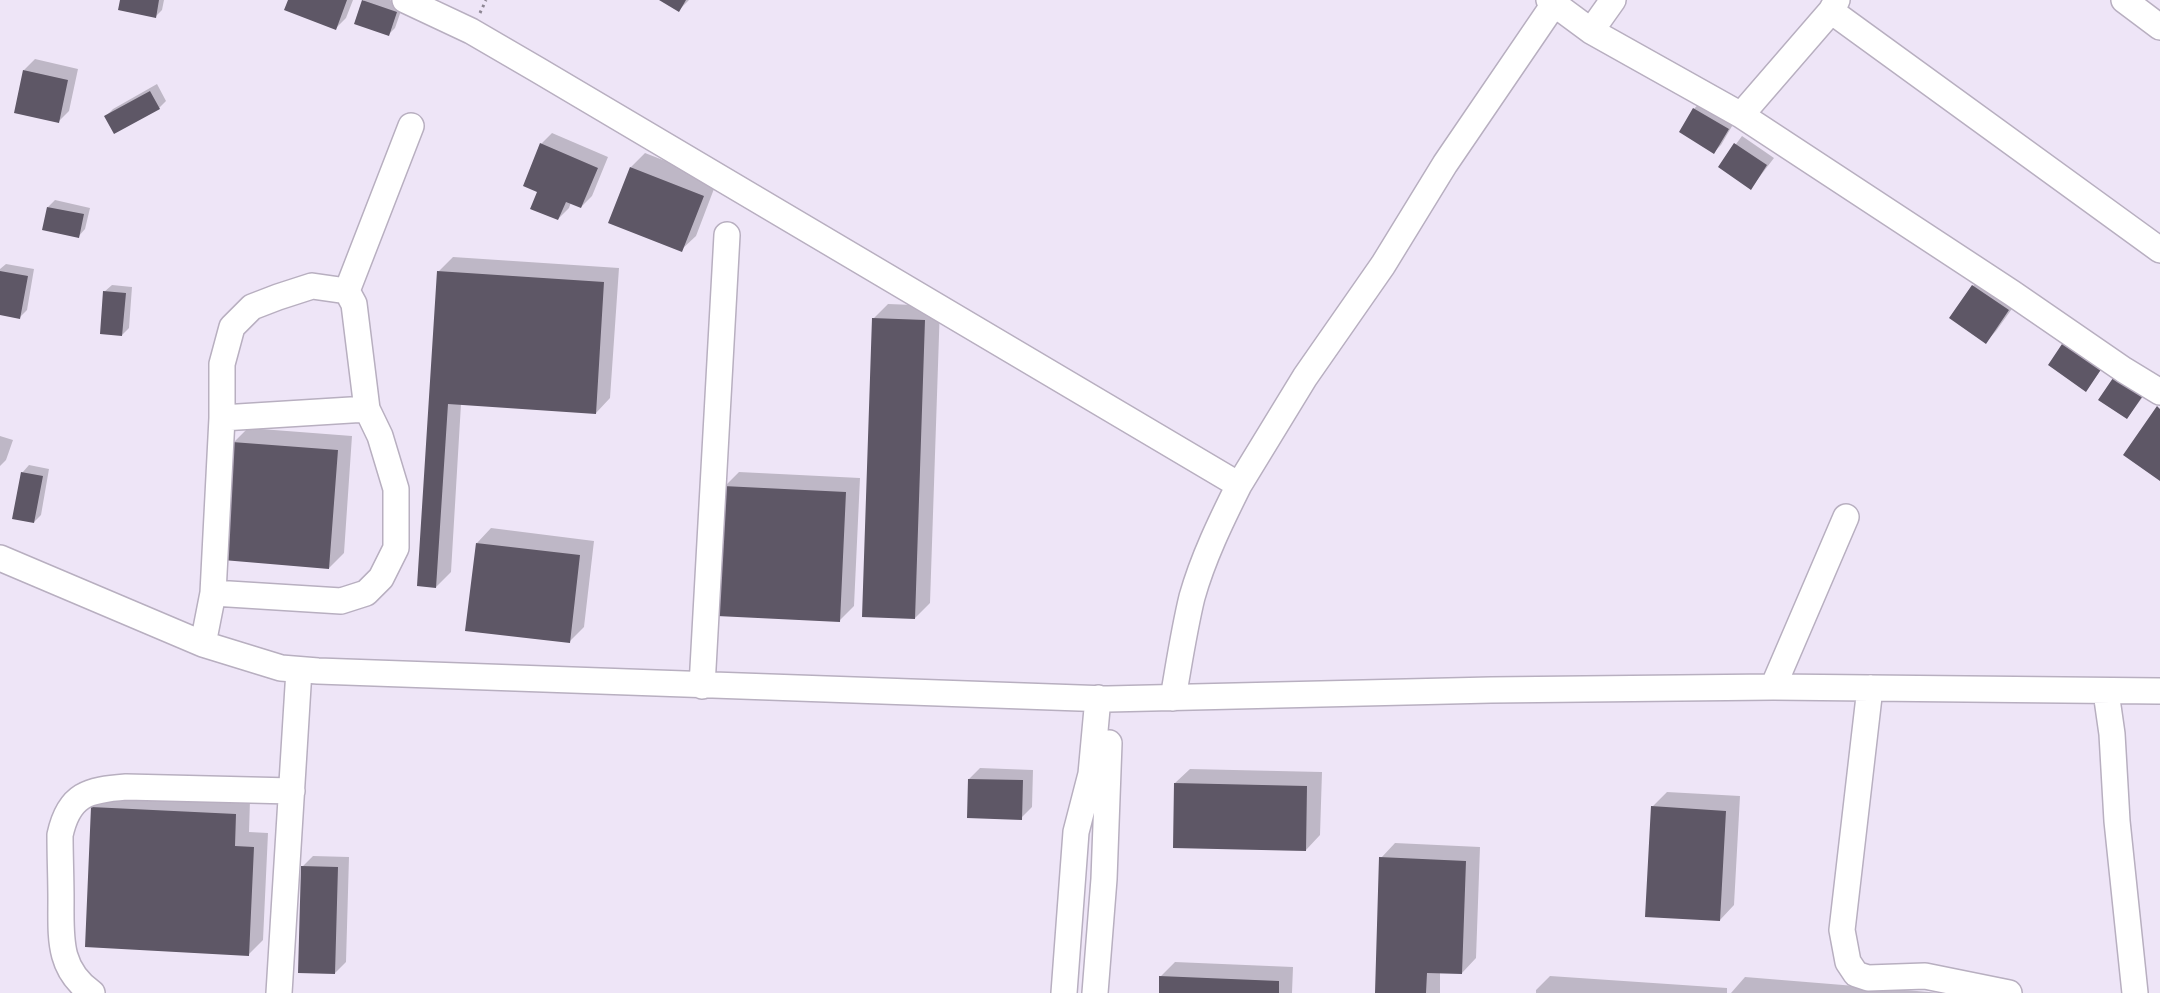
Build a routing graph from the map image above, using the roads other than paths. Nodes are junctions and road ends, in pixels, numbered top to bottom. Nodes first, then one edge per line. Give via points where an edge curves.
1 (405, 0) edge
2 (1614, 0) edge
3 (2124, 0) edge
4 (1551, 2) edge
5 (1834, 6) edge
6 (2160, 27) edge
7 (1591, 31) junction
8 (1741, 115) junction
9 (410, 126) dead end
10 (727, 235) dead end
11 (2160, 250) edge
12 (347, 291) junction
13 (2160, 392) edge
14 (367, 409) junction
15 (222, 418) junction
16 (1239, 485) junction
17 (1846, 517) dead end
18 (0, 558) edge
19 (214, 593) junction
20 (203, 644) junction
21 (299, 670) junction
22 (702, 686) junction
23 (1773, 687) junction
24 (1870, 688) junction
25 (2160, 691) edge
26 (2106, 692) junction
27 (1103, 698) junction
28 (1173, 698) junction
29 (292, 791) junction
30 (92, 993) edge
31 (279, 993) edge
32 (1064, 993) edge
33 (1095, 993) edge
34 (2009, 993) edge
35 (2135, 993) edge

1 - 16 street via 471,31
2 - 7 street
3 - 6 street
4 - 7 street
4 - 16 street via 1383,265 1305,377
5 - 8 street
5 - 11 street
7 - 8 street
8 - 13 street
9 - 12 street
10 - 22 street
12 - 14 street via 354,304
12 - 15 street via 312,286 252,307 232,327 222,364
14 - 15 street
14 - 19 street via 380,436 396,489 396,548 381,578 366,593 341,602
15 - 19 street
16 - 28 street via 1209,549 1193,596
17 - 23 street
18 - 20 street
19 - 20 street
20 - 21 street via 281,668
21 - 22 street
21 - 29 street
22 - 27 street
23 - 24 street
23 - 28 street
24 - 26 street
24 - 34 street via 1842,930 1848,962 1856,974 1868,978 1925,976
25 - 26 street
26 - 35 street
27 - 28 street
27 - 32 street via 1091,774 1076,832
27 - 33 street via 1109,760
29 - 30 street via 126,787 99,789 73,802 60,835 61,944 72,973
29 - 31 street

